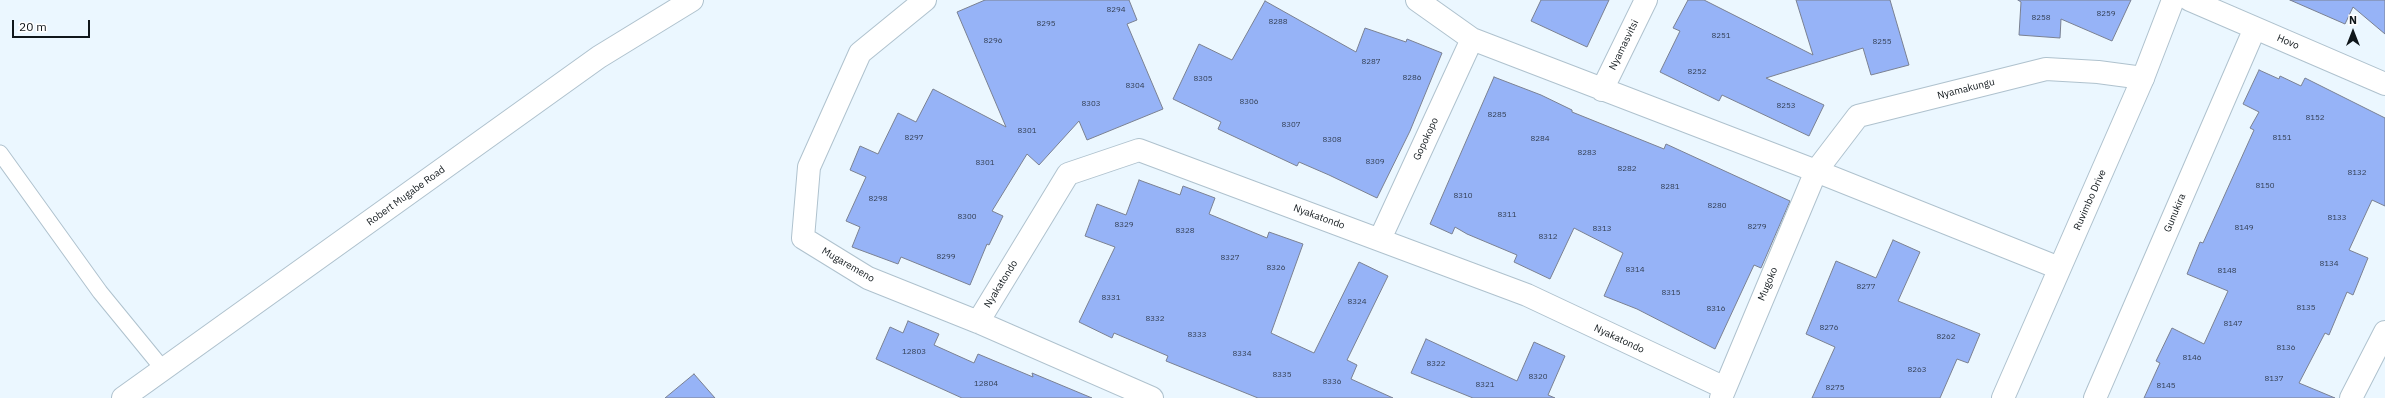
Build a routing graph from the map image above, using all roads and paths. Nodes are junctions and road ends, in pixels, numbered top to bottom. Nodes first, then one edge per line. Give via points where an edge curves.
1 (692, 0) edge
2 (925, 0) edge
3 (1417, 0) edge
4 (1646, 0) edge
5 (2173, 0) edge
6 (2190, 0) edge
7 (2255, 28) junction
8 (1472, 40) junction
9 (2143, 78) junction
10 (2385, 84) edge
11 (1602, 90) junction
12 (0, 153) edge
13 (1816, 171) junction
14 (1380, 239) junction
15 (2060, 268) junction
16 (978, 322) junction
17 (2385, 332) edge
18 (163, 369) junction
19 (1723, 393) edge
20 (123, 398) edge
21 (1152, 398) edge
22 (2003, 398) edge
23 (2095, 398) edge
24 (2351, 398) edge

1 - 18 street, Robert Mugabe Road via 599,57
2 - 16 street, Mugaremeno via 860,53 809,167 803,238 868,278
3 - 8 street
4 - 11 street, Nyamasvitsi
5 - 9 street, Ruvimbo Drive
6 - 7 street, Hovo
7 - 10 street, Hovo
7 - 23 street, Gunukira
8 - 11 street
8 - 14 street, Gopokopo
9 - 13 street, Nyamakungu via 2046,69 1858,116
9 - 15 street, Ruvimbo Drive
11 - 13 street
12 - 18 lane via 100,292
13 - 15 street
13 - 19 street, Mugoko
14 - 16 street, Nyakatondo via 1140,150 1068,174
14 - 19 street, Nyakatondo via 1527,295
15 - 22 street, Ruvimbo Drive
16 - 21 street, Mugaremeno
17 - 24 street
18 - 20 street, Robert Mugabe Road

